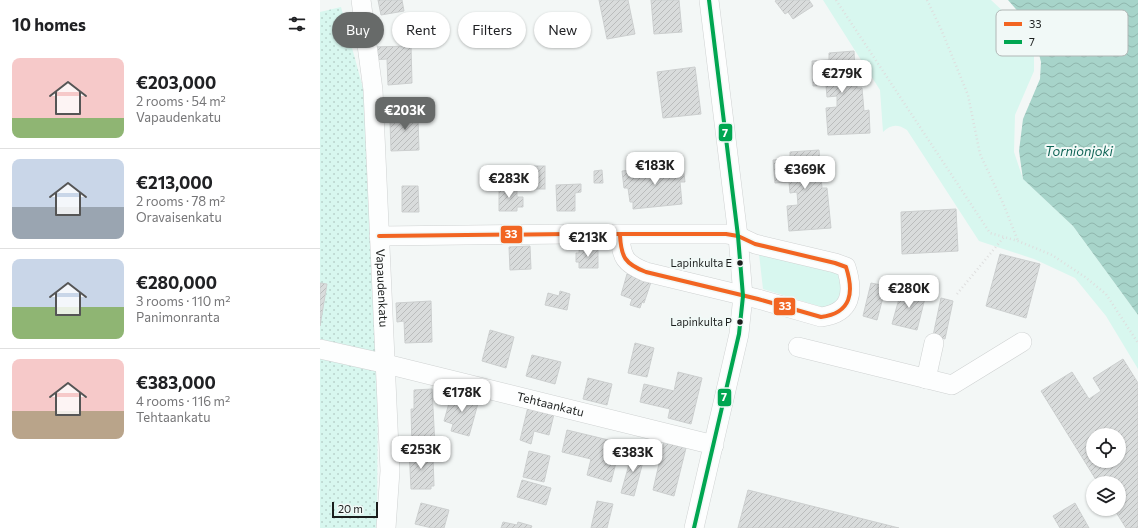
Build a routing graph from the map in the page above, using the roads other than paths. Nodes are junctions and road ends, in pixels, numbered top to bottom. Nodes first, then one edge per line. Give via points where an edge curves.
1 (361, 0) edge
2 (709, 0) edge
3 (620, 235) junction
4 (379, 236) junction
5 (738, 236) junction
6 (743, 296) junction
7 (1022, 342) dead end
8 (934, 343) dead end
9 (798, 347) dead end
10 (320, 350) edge
11 (386, 364) junction
12 (926, 379) junction
13 (714, 445) junction
14 (388, 528) edge
15 (694, 528) edge

1 - 4 street, Vapaudenkatu via 373,90
2 - 5 street
3 - 4 street
3 - 5 street
3 - 6 street via 623,256 636,268
4 - 11 street, Vapaudenkatu
5 - 6 street
5 - 6 street via 754,244 846,267 850,279 850,296 843,310 829,316 821,317
6 - 13 street via 739,334
7 - 12 street via 952,385
8 - 12 street
9 - 12 street
10 - 11 street, Tehtaankatu
11 - 13 street, Tehtaankatu
11 - 14 street, Vapaudenkatu via 390,471
13 - 15 street

